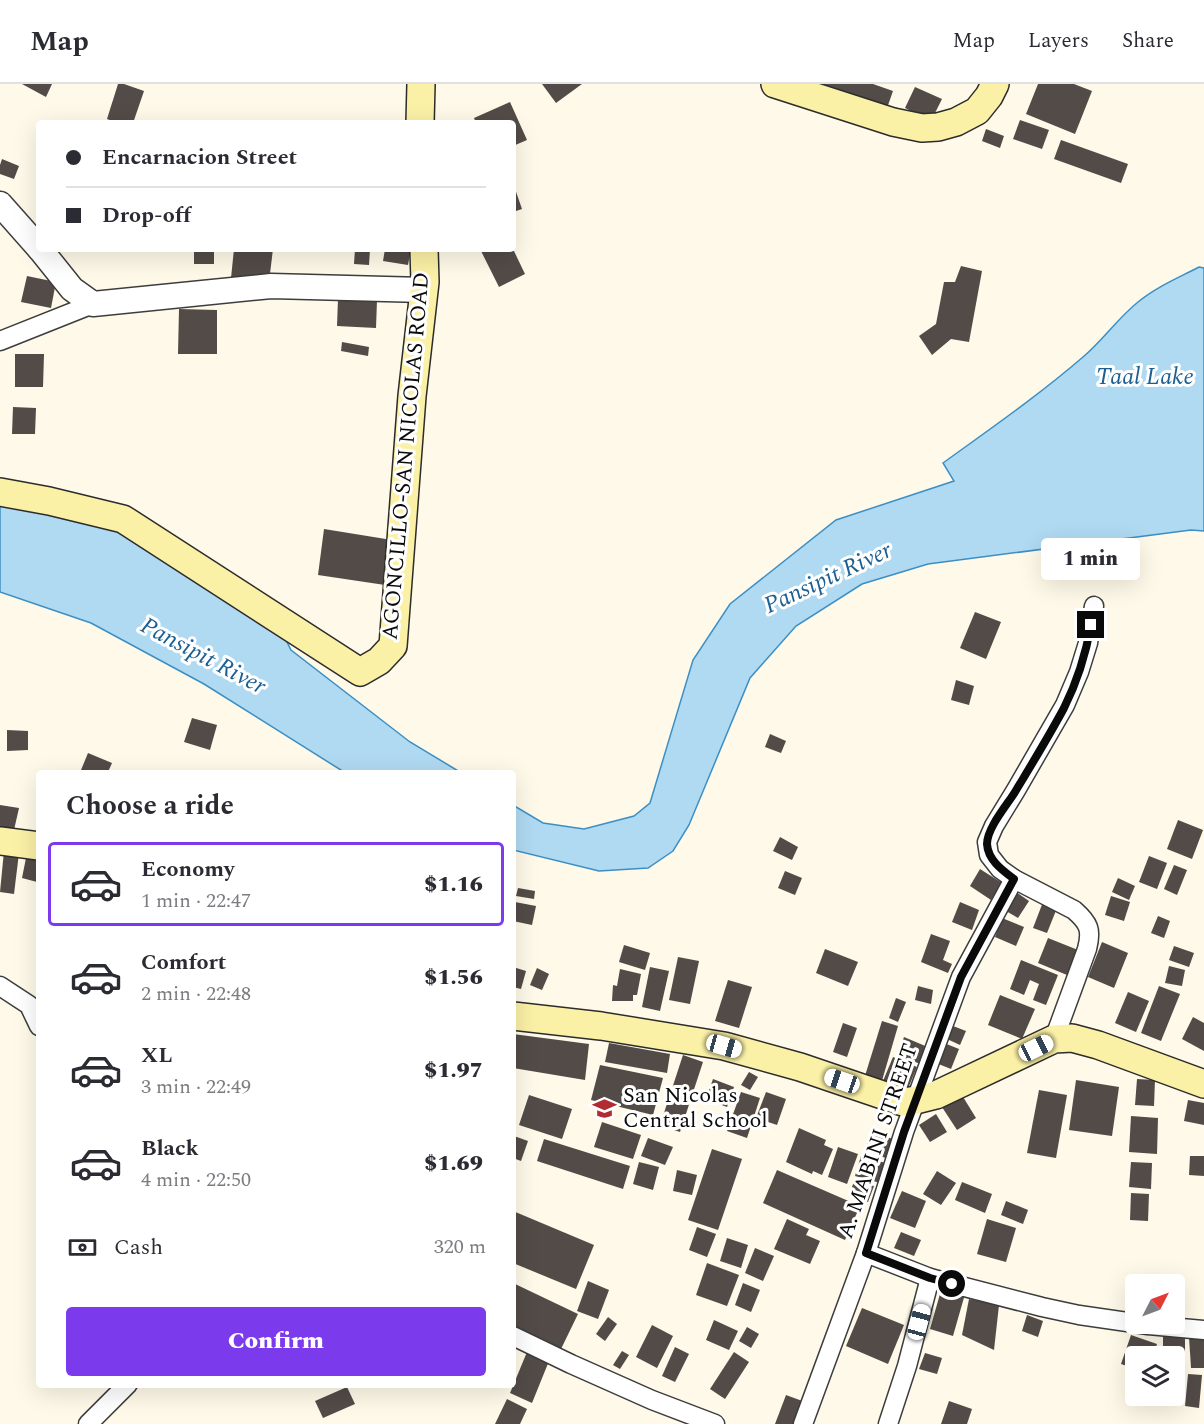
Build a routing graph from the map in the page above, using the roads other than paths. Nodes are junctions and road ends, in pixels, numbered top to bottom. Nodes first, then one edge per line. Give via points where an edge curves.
1 (421, 84) edge
2 (775, 84) edge
3 (995, 84) edge
4 (420, 120) edge
5 (0, 204) edge
6 (36, 246) edge
7 (41, 252) edge
8 (424, 252) edge
9 (424, 290) junction
10 (93, 304) junction
11 (0, 341) edge
12 (0, 492) edge
13 (1094, 606) dead end
14 (0, 842) edge
15 (36, 846) edge
16 (1014, 879) junction
17 (0, 986) edge
18 (516, 1016) edge
19 (36, 1020) edge
20 (1054, 1039) junction
21 (1204, 1084) edge
22 (916, 1100) junction
23 (866, 1253) junction
24 (930, 1278) junction
25 (1204, 1330) edge
26 (516, 1337) edge
27 (124, 1388) edge
28 (88, 1424) edge
29 (715, 1424) edge
30 (803, 1424) edge
31 (888, 1424) edge

1 - 4 main road
2 - 3 main road via 922,128 956,122 977,111
5 - 6 street
7 - 10 street via 72,289
8 - 9 main road, AGONCILLO-SAN NICOLAS ROAD
9 - 10 street via 271,286
9 - 12 main road, AGONCILLO-SAN NICOLAS ROAD via 393,646 379,661 360,672 123,519
10 - 11 street
13 - 16 street via 1088,643 1065,705 987,842 989,855
14 - 15 main road
16 - 20 street via 1074,910 1088,926 1090,937
16 - 22 street, A. MABINI STREET via 961,977
17 - 19 street via 29,1005
18 - 22 main road via 724,1046 903,1102
20 - 21 main road via 1072,1038 1098,1045
20 - 22 main road via 936,1095
22 - 23 street, A. MABINI STREET
23 - 24 street
23 - 30 street, A. MABINI STREET
24 - 25 street via 1079,1315
24 - 31 street
26 - 29 street
27 - 28 street

